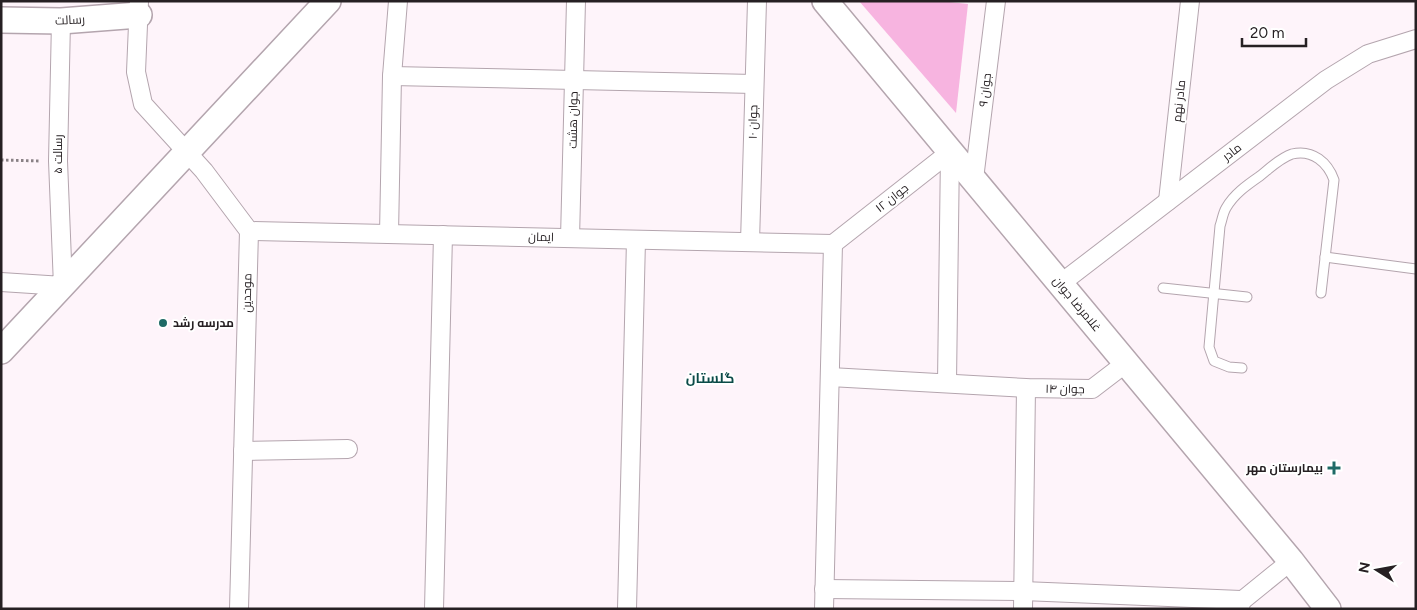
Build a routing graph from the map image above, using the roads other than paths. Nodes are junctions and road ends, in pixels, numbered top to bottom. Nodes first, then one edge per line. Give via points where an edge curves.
1 (328, 1) edge
2 (398, 1) edge
3 (576, 1) edge
4 (756, 1) edge
5 (825, 1) edge
6 (996, 1) edge
7 (1190, 1) edge
8 (139, 8) edge
9 (1, 20) edge
10 (61, 22) junction
11 (1416, 39) edge
12 (392, 76) junction
13 (574, 80) junction
14 (754, 84) junction
15 (187, 152) junction
16 (950, 152) junction
17 (974, 179) junction
18 (1168, 201) junction
19 (249, 230) junction
20 (389, 234) junction
21 (444, 235) junction
22 (570, 238) junction
23 (636, 240) junction
24 (750, 242) junction
25 (833, 244) junction
26 (1325, 258) junction
27 (1416, 269) edge
28 (1, 282) edge
29 (1060, 284) junction
30 (62, 286) junction
31 (1163, 288) dead end
32 (1214, 293) junction
33 (1321, 293) dead end
34 (1247, 297) dead end
35 (1, 351) edge
36 (1126, 363) junction
37 (1242, 368) dead end
38 (830, 377) junction
39 (947, 382) junction
40 (1026, 388) junction
41 (348, 449) dead end
42 (243, 451) junction
43 (1291, 561) junction
44 (824, 589) junction
45 (1023, 591) junction
46 (1238, 606) edge
47 (239, 609) edge
48 (434, 609) edge
49 (627, 609) edge
50 (824, 609) edge
51 (1023, 609) edge
52 (1328, 609) edge

1 - 15 main road
2 - 12 street
3 - 13 street, جوان هشت
4 - 14 street, جوان ۱۰
5 - 16 main road, غلامرضا جوان
6 - 17 street, جوان ۹
7 - 18 street, مادر نهم
8 - 10 main road, رسالت
8 - 15 street via 136,72 143,104
9 - 10 main road, رسالت
10 - 30 street, رسالت ۵ via 58,162
11 - 18 street, مادر via 1368,54 1326,80
12 - 13 street
12 - 20 street
13 - 14 street
13 - 22 street, جوان هشت
14 - 24 street, جوان ۱۰
15 - 19 street
15 - 30 main road
16 - 17 main road, غلامرضا جوان
16 - 25 street, جوان ۱۲
16 - 39 street
17 - 29 main road, غلامرضا جوان
18 - 29 street, مادر
19 - 20 street, ایمان
19 - 42 street, موحدین
20 - 21 street, ایمان
21 - 22 street, ایمان
21 - 48 street
22 - 23 street, ایمان
23 - 24 street, ایمان
23 - 49 street
24 - 25 street, ایمان
25 - 38 street
26 - 27 lane
26 - 32 lane via 1334,180 1319,158 1304,153 1292,154 1238,192 1226,208 1220,226
26 - 33 lane
28 - 30 street
29 - 36 main road, غلامرضا جوان
30 - 35 main road
31 - 32 lane
32 - 34 lane
32 - 37 lane via 1209,347 1214,361
36 - 40 street, جوان ۱۴ via 1092,389
36 - 43 main road, غلامرضا جوان
38 - 39 street, جوان ۱۴
38 - 44 street
39 - 40 street, جوان ۱۴
40 - 45 street
41 - 42 street
42 - 47 street, موحدین
43 - 46 street
43 - 52 main road, غلامرضا جوان
44 - 45 street
44 - 50 street
45 - 46 street
45 - 51 street

